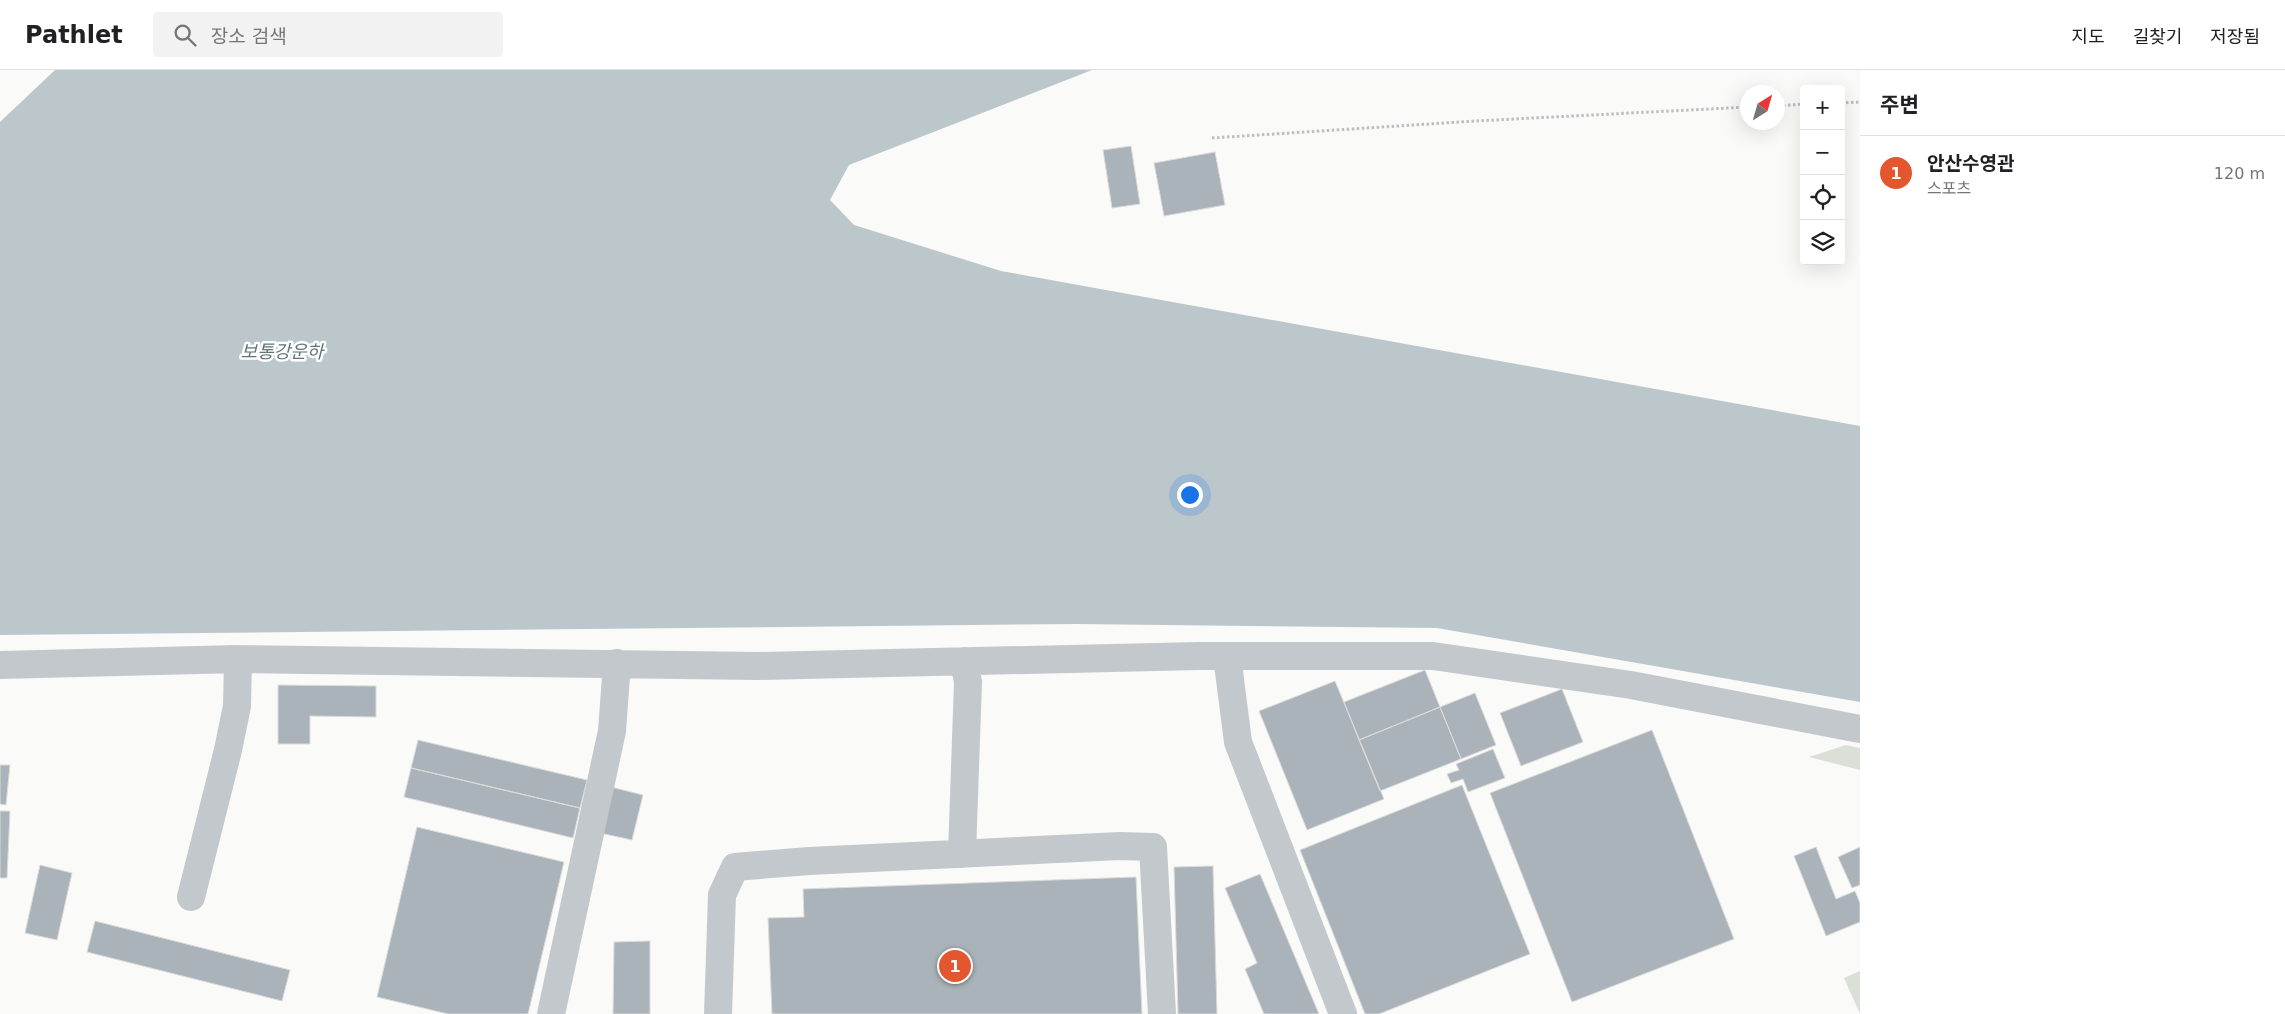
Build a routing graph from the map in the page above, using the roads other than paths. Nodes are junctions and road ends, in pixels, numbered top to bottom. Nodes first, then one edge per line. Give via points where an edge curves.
1 (1227, 656) junction
2 (238, 659) junction
3 (964, 661) junction
4 (616, 663) junction
5 (0, 665) edge
6 (1860, 729) edge
7 (962, 854) junction
8 (191, 897) dead end
9 (551, 1014) edge
10 (718, 1014) edge
11 (1162, 1014) edge
12 (1342, 1014) edge

1 - 3 street
1 - 6 street via 1433,656 1630,686
1 - 12 street via 1238,742
2 - 4 street
2 - 5 street
2 - 8 street via 237,706
3 - 4 street via 758,666
3 - 7 street via 968,682
4 - 9 street via 612,732
7 - 10 street via 735,867 722,895
7 - 11 street via 1120,846 1152,848

